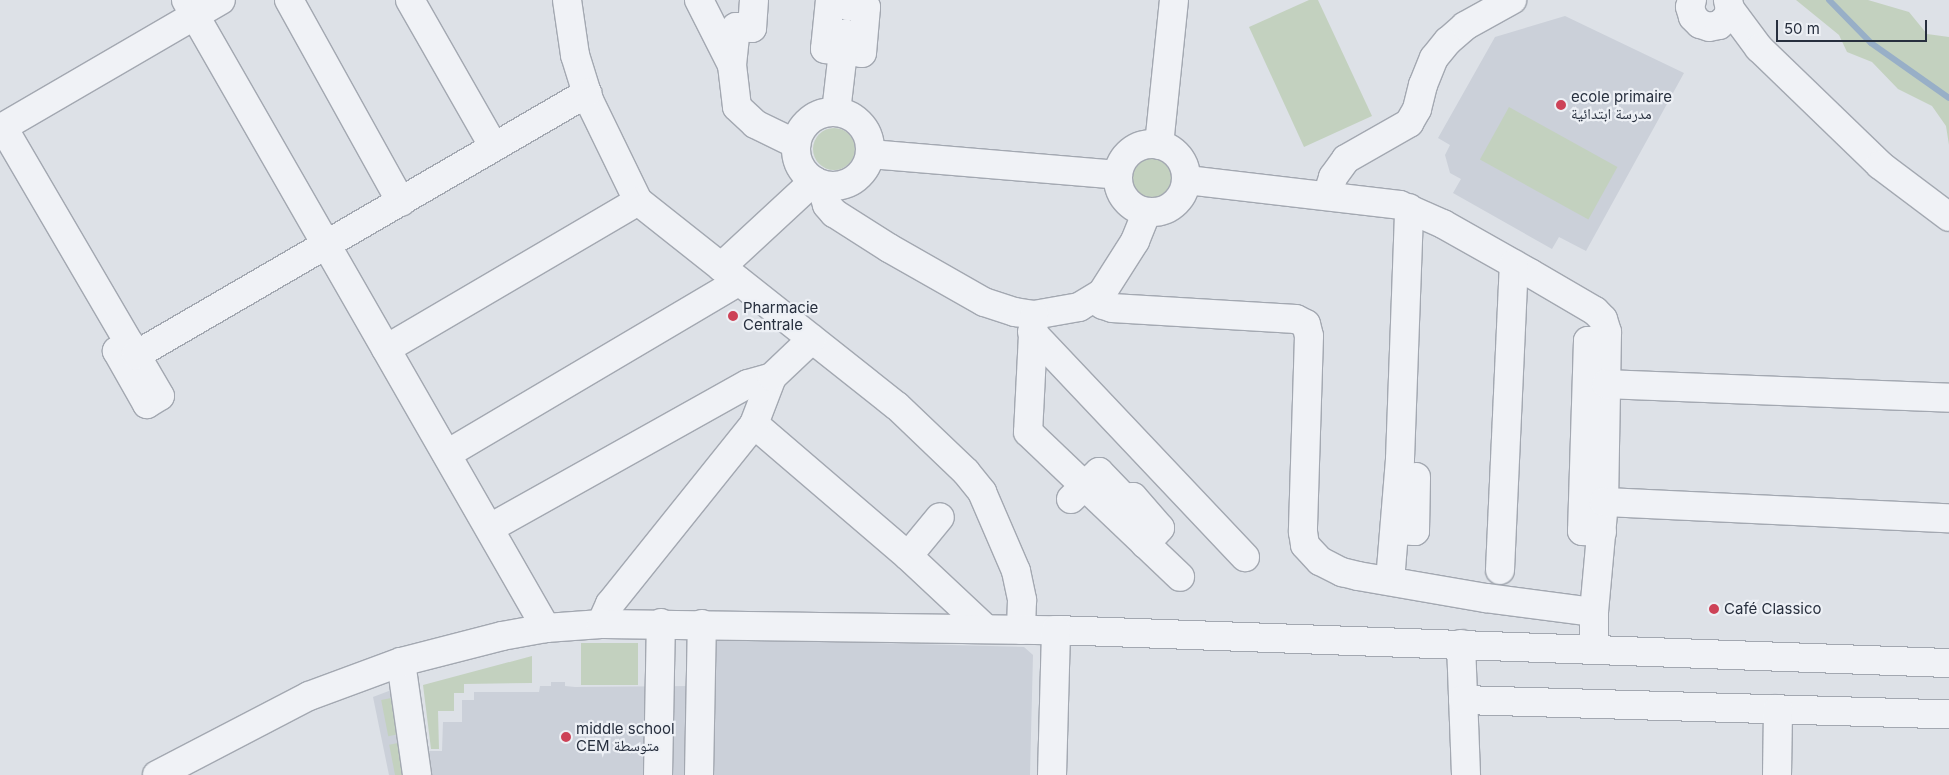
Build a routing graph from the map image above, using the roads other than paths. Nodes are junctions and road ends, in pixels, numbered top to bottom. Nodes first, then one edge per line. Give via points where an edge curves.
1 (289, 0) edge
2 (305, 0) edge
3 (410, 0) edge
4 (423, 0) edge
5 (567, 0) edge
6 (699, 0) edge
7 (754, 0) edge
8 (1174, 0) edge
9 (1192, 0) edge
10 (1512, 0) edge
11 (842, 2) edge
12 (208, 4) edge
13 (1686, 4) edge
14 (1726, 8) edge
15 (1170, 40) junction
16 (843, 51) junction
17 (732, 65) junction
18 (455, 78) junction
19 (587, 93) junction
20 (836, 112) junction
21 (10, 119) edge
22 (363, 133) junction
23 (796, 144) junction
24 (1159, 145) junction
25 (494, 147) junction
26 (870, 154) junction
27 (1118, 175) junction
28 (1187, 180) junction
29 (821, 183) junction
30 (1327, 196) junction
31 (638, 201) junction
32 (401, 202) junction
33 (1409, 208) junction
34 (1147, 212) junction
35 (1949, 217) edge
36 (326, 246) junction
37 (1514, 264) junction
38 (730, 274) junction
39 (1095, 299) junction
40 (1033, 323) junction
41 (812, 339) junction
42 (1607, 342) junction
43 (386, 349) junction
44 (772, 378) junction
45 (1606, 384) junction
46 (1949, 398) edge
47 (754, 424) junction
48 (447, 454) junction
49 (1604, 502) junction
50 (940, 517) dead end
51 (1949, 518) edge
52 (490, 528) junction
53 (1602, 532) junction
54 (908, 556) junction
55 (1245, 556) dead end
56 (1500, 570) dead end
57 (1180, 577) dead end
58 (1390, 581) junction
59 (1594, 612) junction
60 (661, 623) junction
61 (601, 624) junction
62 (702, 624) junction
63 (546, 628) junction
64 (986, 629) junction
65 (1021, 630) junction
66 (1056, 630) junction
67 (1461, 644) junction
68 (1594, 649) junction
69 (401, 662) junction
70 (1949, 663) edge
71 (1463, 700) junction
72 (1778, 709) junction
73 (1949, 714) edge
74 (157, 775) edge
75 (416, 775) edge
76 (658, 775) edge
77 (699, 775) edge
78 (1052, 775) edge
79 (1466, 775) edge
80 (1777, 775) edge

1 - 22 street
2 - 22 street via 376,125
3 - 18 street
4 - 18 street via 465,73
5 - 19 street via 575,55
6 - 17 street
7 - 17 street via 752,28 736,27
8 - 15 street
9 - 15 street via 1189,41
10 - 30 street via 1465,26 1448,41 1434,58 1417,109 1408,123 1346,159 1333,177
11 - 16 street via 825,49
11 - 16 street via 866,7 862,53
12 - 21 street via 170,30 163,18 138,33 134,51 116,45 84,64 91,76 68,89 62,79 28,99
12 - 36 street via 266,109 257,124 275,124 306,178 292,186
13 - 14 street via 1700,24
14 - 35 street via 1759,48 1880,165
15 - 24 street
16 - 20 street
17 - 23 street via 738,107 755,124
18 - 25 street
19 - 25 street
19 - 31 street
20 - 23 street via 812,118
20 - 26 street via 861,123 869,138
21 - 36 street via 133,349
22 - 32 street
23 - 29 street via 800,165
24 - 27 street via 1142,146 1132,151 1121,164
24 - 28 street via 1179,157
25 - 32 street
26 - 27 street
26 - 29 street via 865,169 854,180 844,185
27 - 34 street via 1125,200
28 - 30 street
28 - 34 street via 1185,190 1176,203 1163,211
29 - 38 street
29 - 40 street via 827,205 834,213 984,302 1015,312
30 - 33 street
31 - 38 street
31 - 43 street
32 - 36 street
33 - 37 street
33 - 58 street via 1406,309 1424,310 1422,382 1403,382 1400,460 1417,460 1415,531 1396,530
34 - 39 street via 1116,273
36 - 43 street
37 - 42 street via 1595,310 1603,318
37 - 56 street
38 - 41 street
38 - 48 street
39 - 40 street
39 - 58 street via 1112,308 1304,321 1309,336 1307,396 1323,396 1322,488 1304,488 1305,546 1312,555 1342,572
40 - 55 street
40 - 57 street via 1027,425 1033,438 1071,499 1098,472 1128,502 1133,497 1160,528 1145,544
41 - 44 street
41 - 65 street via 897,406 966,472 982,492 1016,571 1022,600
42 - 45 street
42 - 53 street via 1588,341 1582,532
43 - 48 street
44 - 47 street
44 - 52 street via 748,384
45 - 46 street
45 - 49 street
47 - 54 street
47 - 61 street via 610,604
48 - 52 street
49 - 51 street
49 - 53 street
50 - 54 street
52 - 63 street
53 - 59 street
54 - 64 street
58 - 59 street
59 - 68 street
60 - 61 street
60 - 62 street
60 - 76 street
61 - 63 street
62 - 64 street
62 - 77 street
63 - 69 street
64 - 65 street
65 - 66 street
66 - 67 street
66 - 78 street
67 - 68 street
67 - 71 street
68 - 70 street
69 - 74 street via 309,696
69 - 75 street
71 - 72 street
71 - 79 street
72 - 73 street
72 - 80 street

